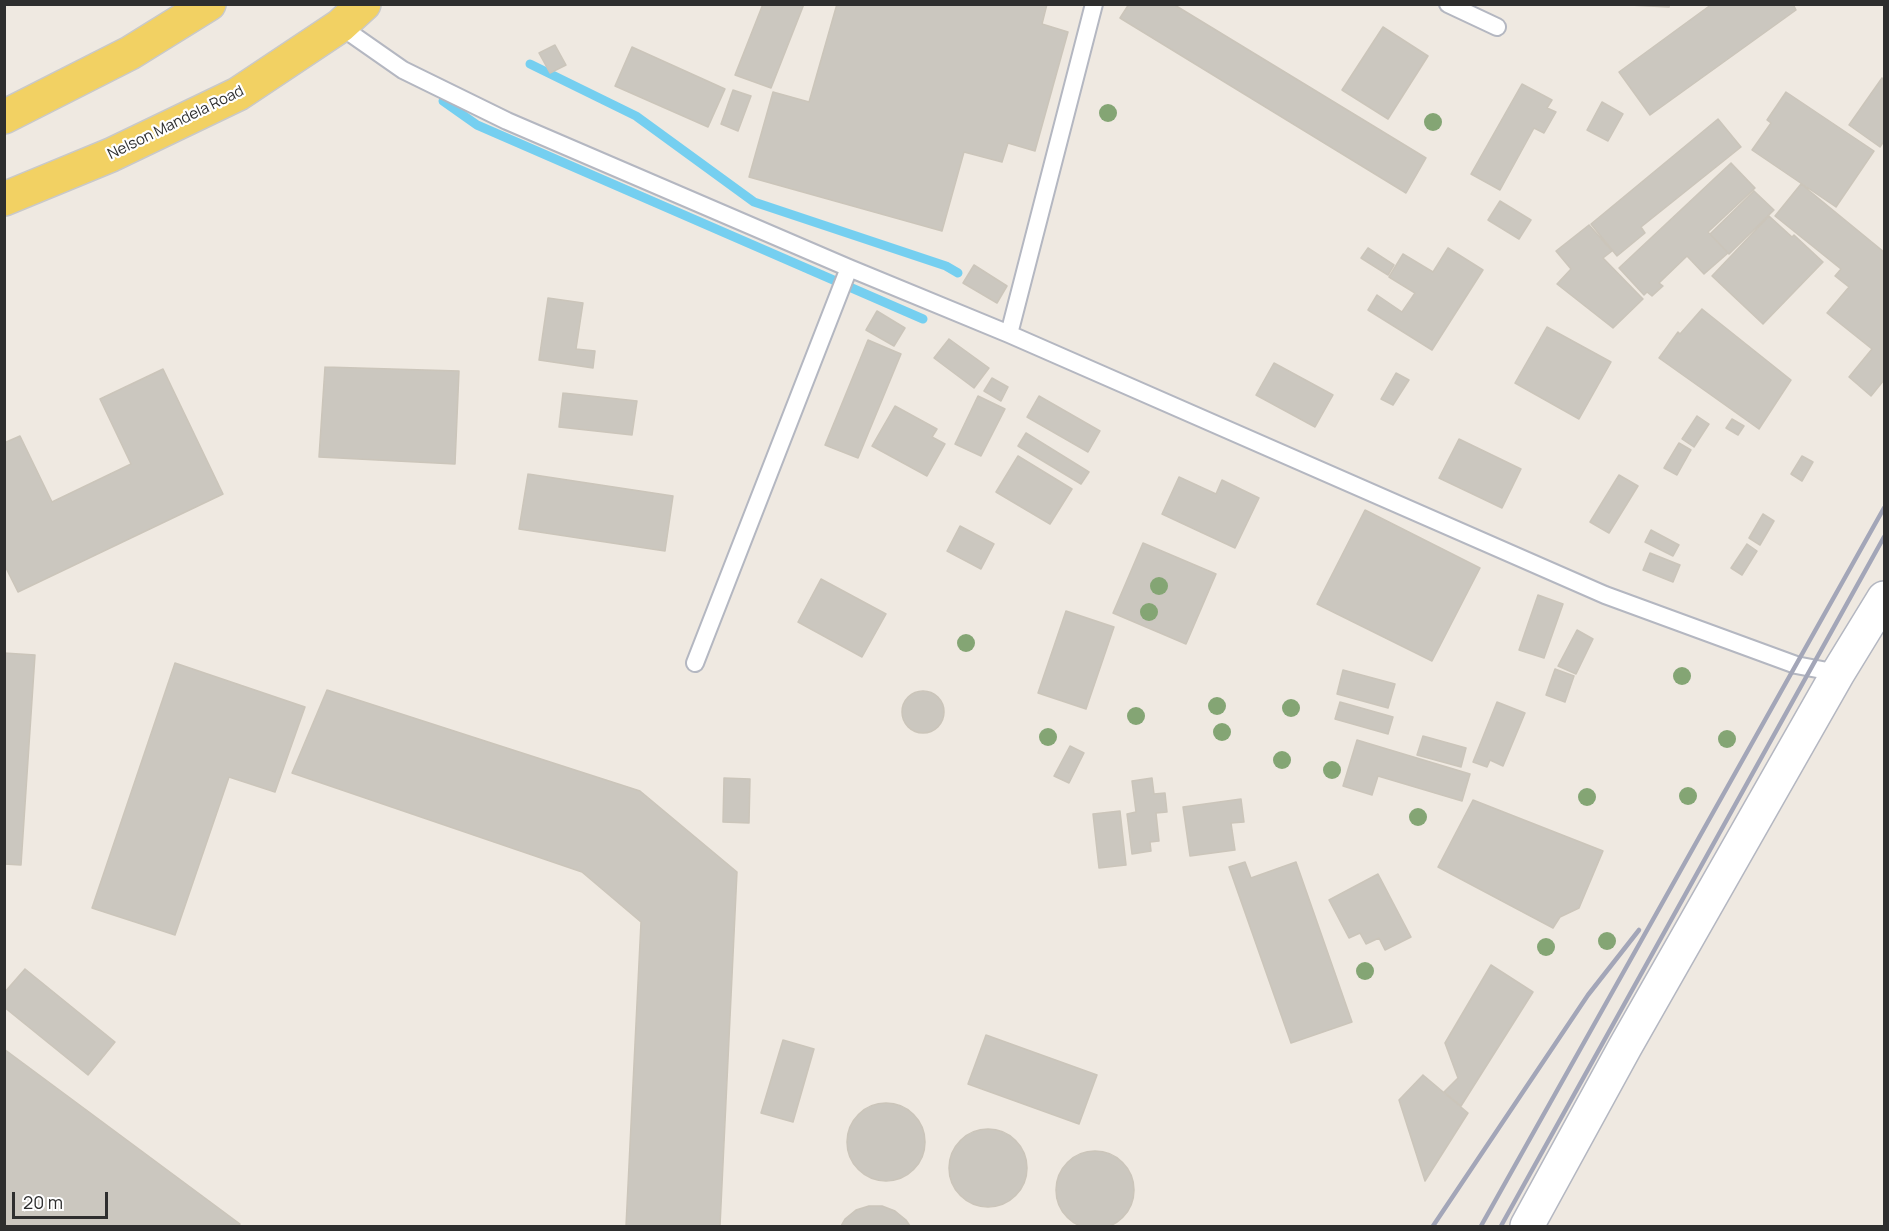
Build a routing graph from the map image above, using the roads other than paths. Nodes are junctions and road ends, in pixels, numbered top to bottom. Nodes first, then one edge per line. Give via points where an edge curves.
1 (210, 4) edge
2 (364, 4) edge
3 (1094, 4) edge
4 (1448, 4) edge
5 (340, 26) junction
6 (1497, 27) dead end
7 (7, 111) edge
8 (4, 199) edge
9 (849, 268) junction
10 (1009, 334) junction
11 (1884, 598) edge
12 (695, 663) dead end
13 (1838, 674) junction
14 (1527, 1227) edge

1 - 7 main road via 130,53
2 - 5 main road, Nelson Mandela Road
3 - 10 lane
4 - 6 lane
5 - 8 main road, Nelson Mandela Road via 238,94 111,155
5 - 9 lane via 403,70 507,121
9 - 10 lane
9 - 12 lane
10 - 13 lane via 1605,595 1796,665
11 - 13 street
13 - 14 street

